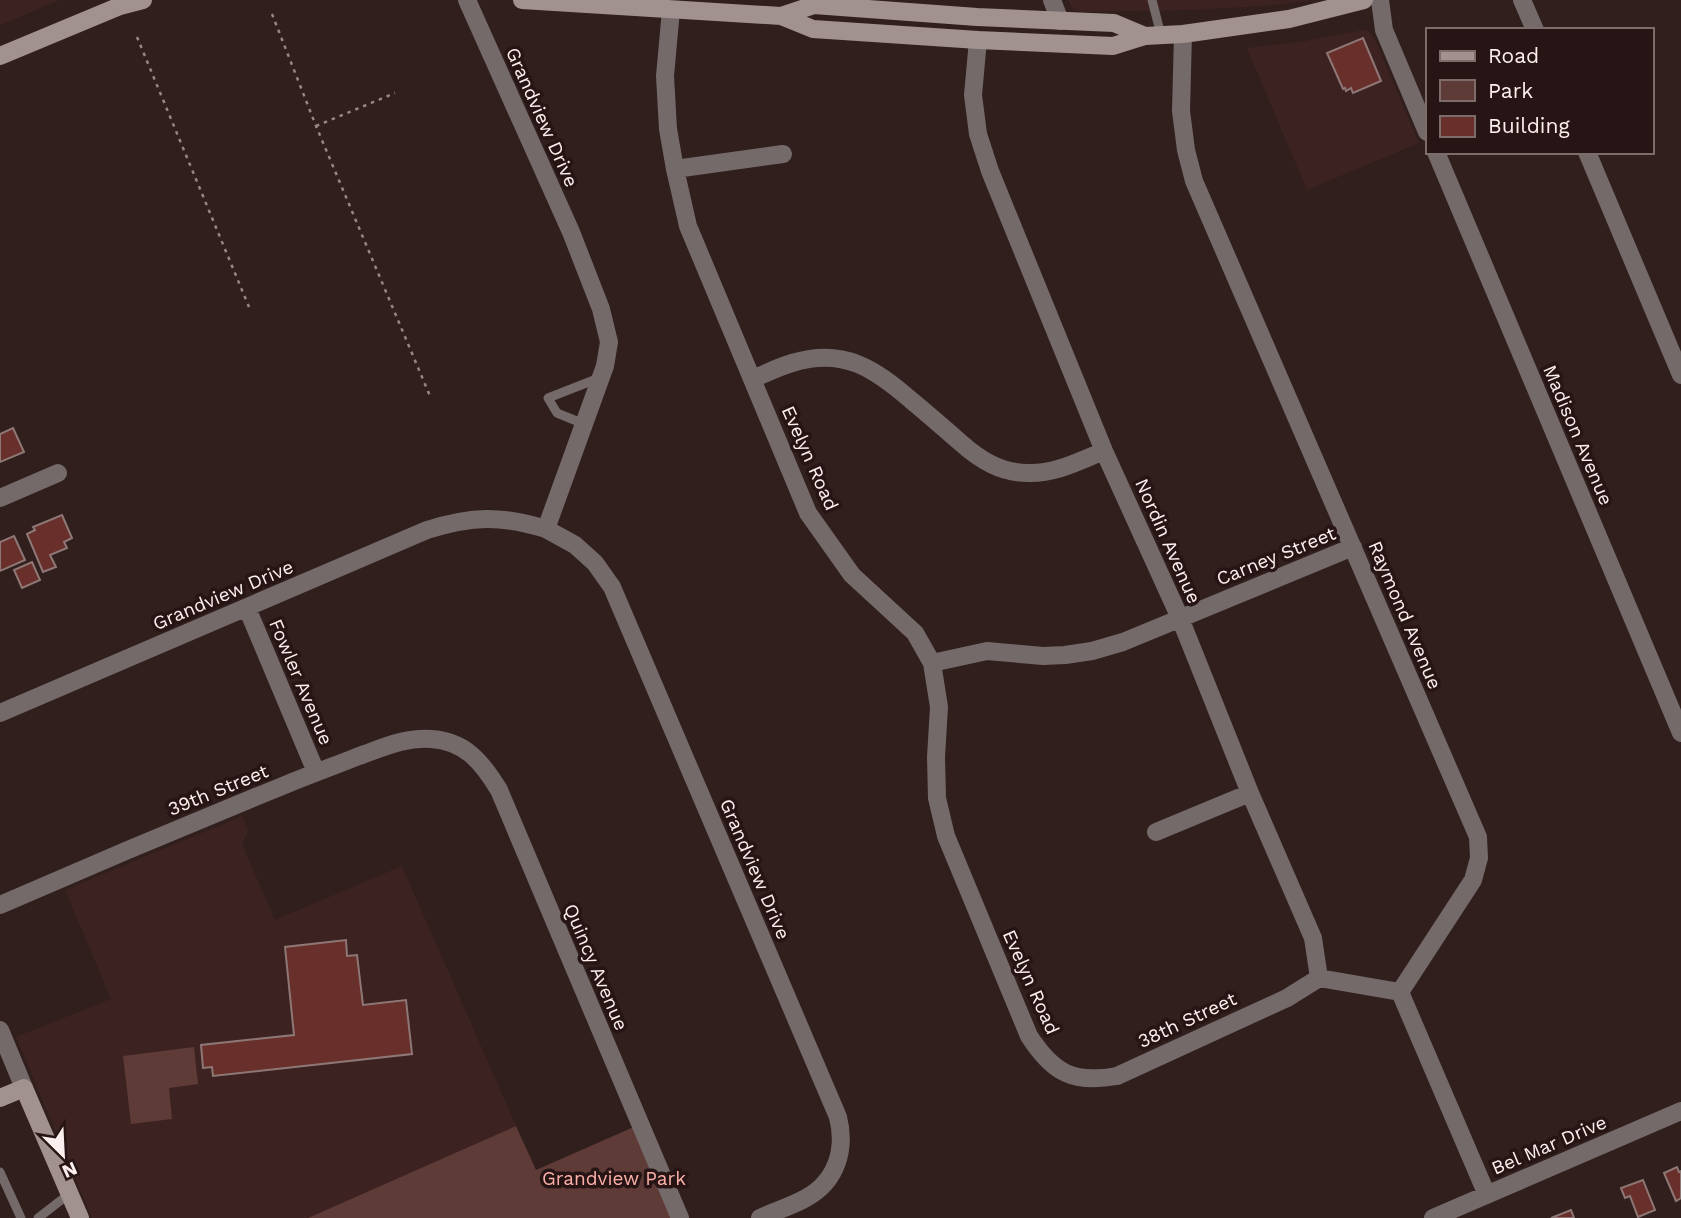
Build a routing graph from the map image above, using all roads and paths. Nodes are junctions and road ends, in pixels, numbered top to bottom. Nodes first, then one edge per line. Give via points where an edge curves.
1 (142, 0) edge
2 (467, 0) edge
3 (522, 0) edge
4 (1052, 0) edge
5 (1152, 0) edge
6 (1364, 0) edge
7 (1380, 0) edge
8 (1522, 0) edge
9 (779, 8) edge
10 (671, 10) junction
11 (272, 14) dead end
12 (1060, 21) junction
13 (1534, 28) edge
14 (1183, 34) junction
15 (1153, 36) junction
16 (137, 37) dead end
17 (978, 40) junction
18 (0, 56) edge
19 (395, 93) dead end
20 (316, 126) junction
21 (1426, 130) edge
22 (783, 154) dead end
23 (1437, 154) edge
24 (1588, 154) edge
25 (675, 169) junction
26 (248, 307) dead end
27 (1681, 374) edge
28 (601, 378) junction
29 (752, 379) junction
30 (430, 396) dead end
31 (584, 424) junction
32 (1104, 451) junction
33 (58, 474) dead end
34 (0, 498) edge
35 (546, 529) junction
36 (1353, 547) junction
37 (247, 608) junction
38 (1180, 618) junction
39 (932, 663) junction
40 (0, 713) edge
41 (1681, 733) edge
42 (457, 744) joint
43 (316, 772) junction
44 (1250, 793) junction
45 (1156, 832) dead end
46 (0, 905) edge
47 (1320, 978) junction
48 (1400, 992) junction
49 (0, 1030) edge
50 (1067, 1074) joint
51 (24, 1088) junction
52 (0, 1098) edge
53 (1681, 1111) edge
54 (0, 1171) edge
55 (69, 1194) junction
56 (1487, 1195) junction
57 (21, 1218) edge
58 (38, 1218) edge
59 (80, 1218) edge
60 (680, 1218) edge
61 (760, 1218) edge
62 (1433, 1218) edge

1 - 18 main road
2 - 28 street, Grandview Drive via 601,309 609,342
3 - 10 main road
4 - 12 street
5 - 15 lane
6 - 14 main road via 1289,19
7 - 21 street via 1384,30
8 - 13 street
9 - 10 main road
9 - 12 main road via 814,5
9 - 17 main road via 813,29
10 - 25 street, Evelyn Road via 665,76
11 - 20 path
12 - 15 main road via 1114,23
14 - 15 main road
14 - 36 street, Raymond Avenue via 1181,111 1194,181
15 - 17 main road via 1113,46
16 - 26 path
17 - 32 street, Nordin Avenue via 973,95 989,172
19 - 20 path
20 - 30 path
22 - 25 street
23 - 41 street, Madison Avenue
24 - 27 street
25 - 29 street, Evelyn Road via 688,226
28 - 31 street, Grandview Drive
28 - 31 lane via 548,398 557,413
29 - 32 street via 810,359 859,363 889,381 972,453 1008,471 1043,472
29 - 39 street, Evelyn Road via 808,513 852,575 915,633
31 - 35 street, Grandview Drive
32 - 38 street, Nordin Avenue
33 - 34 street
35 - 37 street, Grandview Drive via 494,519 450,523
35 - 61 street, Grandview Drive via 575,545 612,587 838,1117 841,1148 826,1182 808,1197
36 - 38 street, Carney Street
36 - 48 street, Raymond Avenue via 1478,837 1479,859 1473,880
37 - 40 street, Grandview Drive
37 - 43 street, Fowler Avenue
38 - 39 street, Carney Street via 1092,651 1043,656 987,651
38 - 44 street, Nordin Avenue
39 - 50 street, Evelyn Road via 939,708 937,798 946,836 1029,1036 1051,1065
42 - 43 street, 39th Street via 430,738 401,741
42 - 60 street, Quincy Avenue via 474,756 499,790
43 - 46 street, 39th Street
44 - 45 street
44 - 47 street, Nordin Avenue via 1313,938
47 - 48 street
47 - 50 street, 38th Street via 1287,998 1117,1076 1100,1079
48 - 56 street
49 - 51 street
51 - 52 main road
51 - 55 main road
53 - 56 street, Bel Mar Drive
54 - 57 lane
55 - 58 lane
55 - 59 main road
56 - 62 street, Bel Mar Drive

